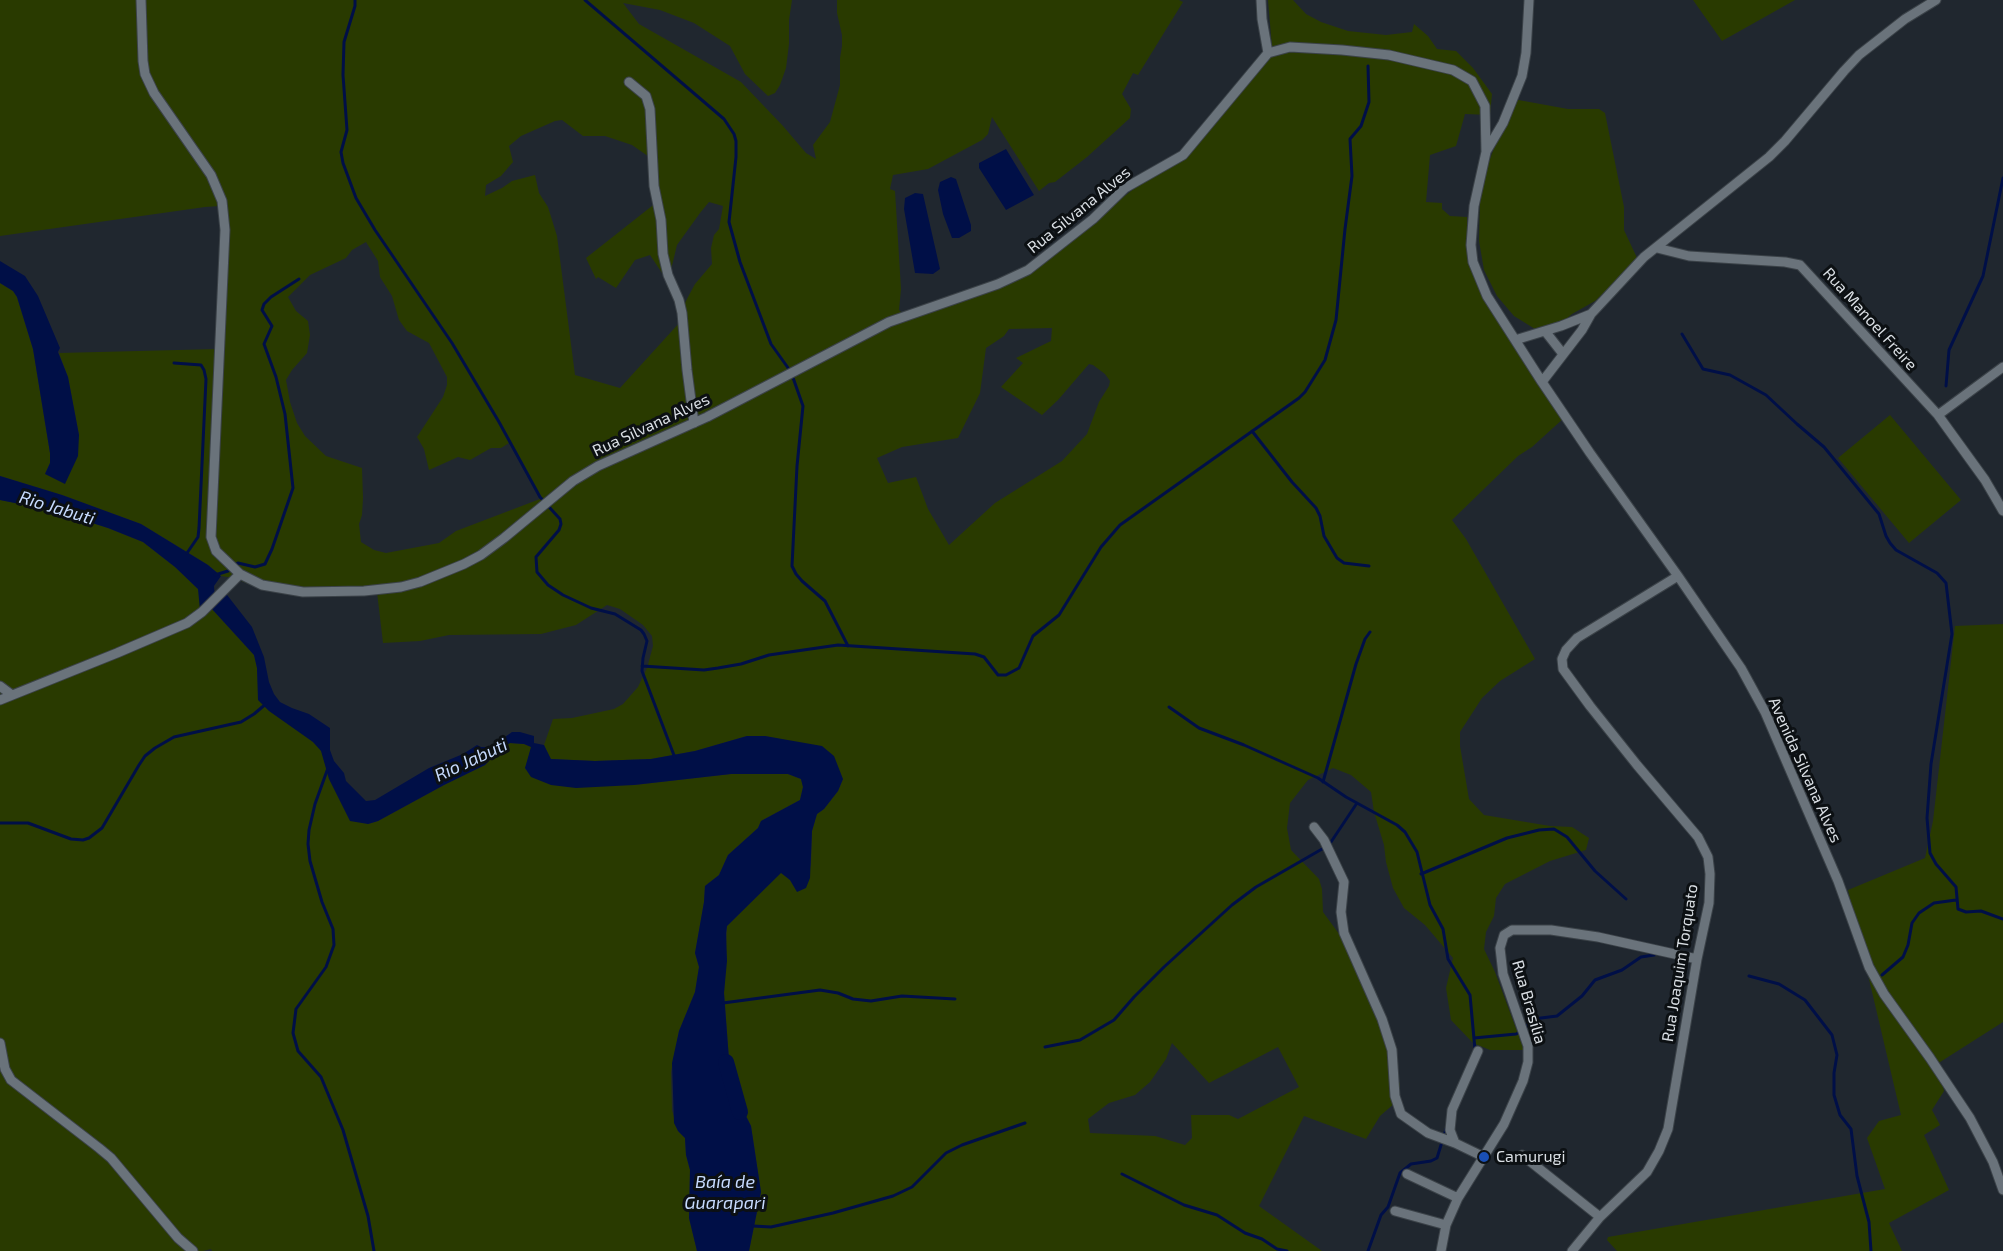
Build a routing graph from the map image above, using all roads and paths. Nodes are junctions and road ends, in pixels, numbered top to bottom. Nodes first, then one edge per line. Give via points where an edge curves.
1 (141, 0) edge
2 (1261, 0) edge
3 (1529, 0) edge
4 (1936, 0) edge
5 (1268, 53) junction
6 (629, 82) dead end
7 (1486, 152) junction
8 (1656, 248) junction
9 (1591, 314) junction
10 (1545, 331) junction
11 (1515, 340) junction
12 (1563, 354) junction
13 (2003, 367) edge
14 (1542, 382) junction
15 (1938, 415) junction
16 (694, 423) junction
17 (2003, 511) edge
18 (240, 574) junction
19 (1678, 576) junction
20 (0, 686) edge
21 (12, 695) junction
22 (0, 700) edge
23 (1314, 827) dead end
24 (1697, 959) junction
25 (0, 1043) edge
26 (1478, 1051) dead end
27 (1455, 1143) junction
28 (1522, 1155) dead end
29 (1484, 1157) junction
30 (1407, 1174) dead end
31 (2003, 1190) edge
32 (1458, 1198) junction
33 (1395, 1211) dead end
34 (1600, 1217) junction
35 (1446, 1225) junction
36 (193, 1251) edge
37 (1441, 1251) edge
38 (1572, 1251) edge

1 - 18 street via 145,74 211,175 222,201 225,230 211,537 216,551
2 - 5 street
3 - 7 street via 1522,76
4 - 8 street via 1859,55 1769,157
5 - 7 street via 1290,47 1342,50 1389,55 1453,70 1472,81 1481,96 1485,106
5 - 16 street, Rua Silvana Alves via 1183,154 1125,188 1093,219 1028,270 888,322
6 - 16 street via 646,96 650,109 663,254 682,313
7 - 11 street via 1473,216 1473,262 1487,296
8 - 9 street
8 - 15 street, Rua Manoel Freire via 1689,256 1800,265
9 - 10 street
9 - 12 street
10 - 11 street
10 - 12 street
11 - 14 street
12 - 14 street
13 - 15 street
14 - 19 street, Avenida Silvana Alves
15 - 17 street, Rua Manoel Freire
16 - 18 street, Rua Silvana Alves via 598,466 573,481 481,555 442,574 401,587 309,592 262,585
18 - 21 street via 195,618
19 - 24 street, Rua Joaquim Torquato via 1577,638 1562,659 1563,669 1590,706 1698,837 1708,857 1709,903
19 - 31 street, Avenida Silvana Alves via 1742,668 1765,712 1838,881 1869,967 1970,1118
20 - 21 street
21 - 22 street
23 - 27 street via 1344,882 1344,933 1392,1050 1395,1096 1401,1114 1428,1133
24 - 29 street, Rua Brasília via 1551,930 1512,930 1504,935 1500,948 1503,974 1528,1046 1528,1062 1504,1124
24 - 34 street, Rua Joaquim Torquato via 1668,1129 1647,1172
25 - 36 street via 11,1080 111,1158
26 - 27 street via 1452,1110 1450,1130
27 - 29 street
28 - 34 street
29 - 32 street, Rua Brasília
30 - 32 street
32 - 35 street, Rua Brasília
33 - 35 street
34 - 38 street, Rua Joaquim Torquato
35 - 37 street, Rua Brasília

